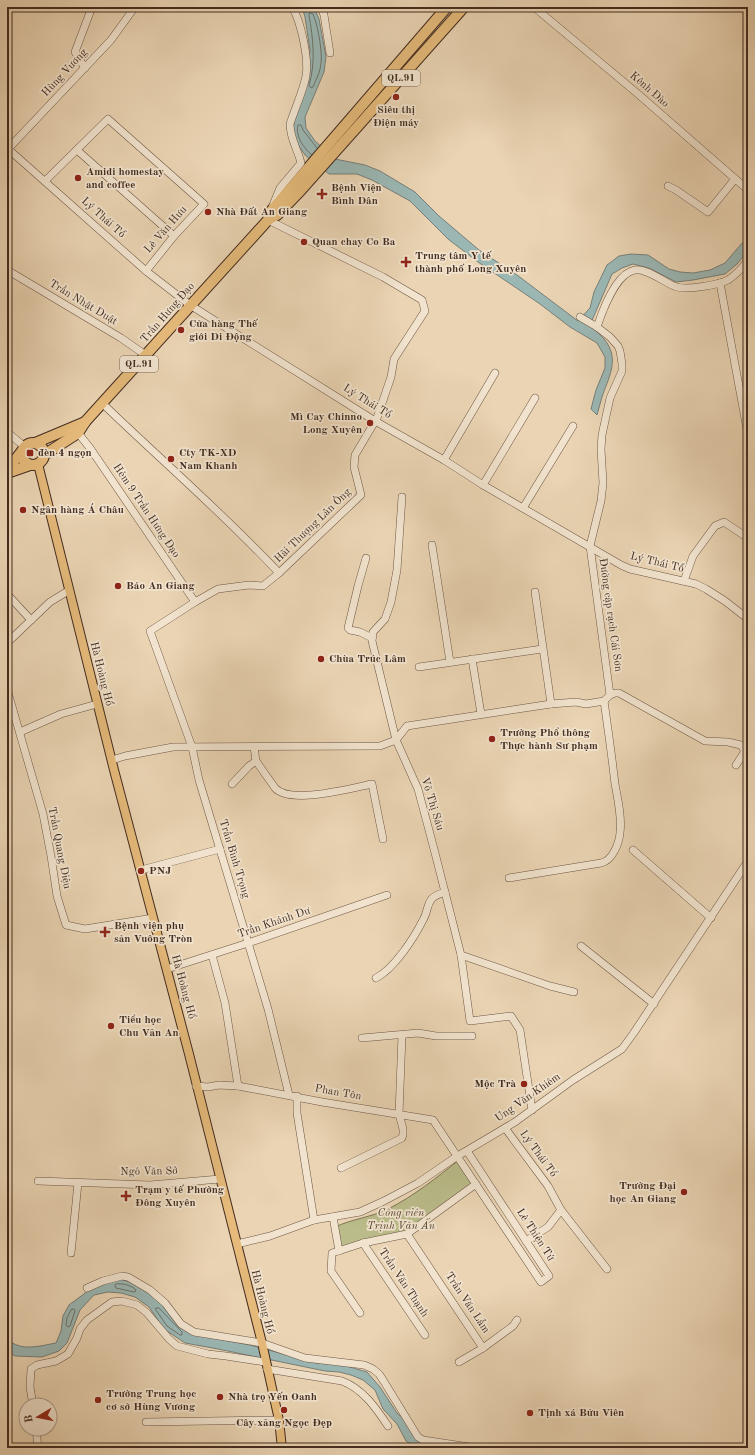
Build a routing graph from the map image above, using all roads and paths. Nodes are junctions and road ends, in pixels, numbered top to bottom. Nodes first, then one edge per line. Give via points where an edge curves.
1 (92, 7) edge
2 (135, 7) edge
3 (292, 7) edge
4 (321, 7) edge
5 (447, 7) edge
6 (464, 7) edge
7 (534, 7) edge
8 (330, 53) dead end
9 (85, 68) junction
10 (7, 149) edge
11 (77, 150) junction
12 (735, 180) junction
13 (45, 181) junction
14 (668, 186) dead end
15 (748, 190) edge
16 (270, 216) junction
17 (174, 236) junction
18 (748, 261) edge
19 (7, 270) edge
20 (146, 271) junction
21 (720, 283) junction
22 (190, 305) junction
23 (580, 317) dead end
24 (595, 326) junction
25 (146, 356) junction
26 (495, 373) dead end
27 (535, 398) dead end
28 (102, 403) junction
29 (375, 421) junction
30 (86, 422) junction
31 (573, 426) dead end
32 (7, 432) edge
33 (78, 433) junction
34 (748, 435) edge
35 (35, 443) junction
36 (23, 449) junction
37 (44, 455) junction
38 (444, 460) junction
39 (34, 464) junction
40 (7, 468) edge
41 (7, 473) edge
42 (483, 485) junction
43 (402, 497) dead end
44 (523, 508) junction
45 (748, 538) edge
46 (432, 546) dead end
47 (590, 546) junction
48 (366, 558) dead end
49 (279, 573) junction
50 (684, 581) junction
51 (68, 590) junction
52 (535, 592) dead end
53 (7, 594) edge
54 (195, 602) junction
55 (748, 619) edge
56 (31, 620) junction
57 (150, 631) joint
58 (372, 638) junction
59 (7, 644) edge
60 (542, 650) junction
61 (472, 659) junction
62 (450, 662) junction
63 (419, 667) dead end
64 (7, 689) edge
65 (610, 695) junction
66 (604, 701) junction
67 (97, 704) junction
68 (551, 704) junction
69 (481, 714) junction
70 (20, 732) junction
71 (396, 740) junction
72 (192, 747) junction
73 (254, 747) junction
74 (112, 760) junction
75 (256, 761) junction
76 (736, 765) dead end
77 (232, 784) dead end
78 (383, 839) dead end
79 (220, 849) junction
80 (633, 850) dead end
81 (748, 861) edge
82 (141, 870) junction
83 (508, 878) dead end
84 (445, 892) junction
85 (387, 895) dead end
86 (153, 918) junction
87 (711, 918) junction
88 (248, 943) junction
89 (581, 946) dead end
90 (461, 954) junction
91 (212, 955) junction
92 (167, 969) junction
93 (376, 978) dead end
94 (574, 992) dead end
95 (654, 1004) junction
96 (402, 1035) junction
97 (472, 1036) dead end
98 (362, 1038) dead end
99 (196, 1086) junction
100 (238, 1086) junction
101 (289, 1095) junction
102 (297, 1096) junction
103 (532, 1110) junction
104 (399, 1114) junction
105 (505, 1128) junction
106 (467, 1151) junction
107 (456, 1157) junction
108 (341, 1168) dead end
109 (220, 1179) junction
110 (38, 1181) dead end
111 (78, 1183) junction
112 (476, 1184) junction
113 (561, 1210) junction
114 (333, 1217) junction
115 (314, 1220) junction
116 (407, 1234) junction
117 (526, 1241) junction
118 (363, 1243) junction
119 (237, 1244) junction
120 (339, 1251) junction
121 (71, 1253) dead end
122 (607, 1269) dead end
123 (87, 1288) dead end
124 (360, 1313) dead end
125 (518, 1320) dead end
126 (425, 1335) dead end
127 (262, 1344) junction
128 (483, 1348) junction
129 (459, 1362) dead end
130 (266, 1364) junction
131 (32, 1397) edge
132 (279, 1420) junction
133 (146, 1422) dead end
134 (388, 1426) dead end
135 (37, 1437) edge
136 (38, 1448) edge
137 (282, 1448) edge
138 (476, 1448) edge

1 - 9 street via 75,52
2 - 9 street, Hùng Vương via 112,40
3 - 16 street via 299,20 307,65 306,78 290,124 292,141 301,163 280,188
4 - 8 street
5 - 16 highway, Trần Hưng Đạo / QL.91 via 299,178
6 - 16 highway, Trần Hưng Đạo / QL.91 via 301,190 277,215
7 - 12 street, Kênh Đào
9 - 10 street, Hùng Vương
10 - 13 street, Lý Thái Tổ
11 - 13 street
11 - 17 street
11 - 17 street, Lê Văn Hưu via 108,119 204,204
12 - 14 street via 708,212
12 - 15 street, Kênh Đào
13 - 20 street, Lý Thái Tổ
16 - 22 highway, Trần Hưng Đạo / QL.91
16 - 29 street, Hãi Thượng Lãn Ông via 422,300 425,311 394,358 391,377
17 - 20 street, Lê Văn Hưu
18 - 21 street via 734,276
19 - 25 street, Trần Nhật Duật via 121,338
20 - 22 street, Lý Thái Tổ
21 - 24 street via 676,287 657,277 634,270 624,276 614,289
21 - 34 street
22 - 25 highway, Trần Hưng Đạo / QL.91
22 - 29 street, Lý Thái Tổ
23 - 24 street, Đường cặp rạch Cái Sơn
24 - 47 street, Đường cặp rạch Cái Sơn via 618,346 622,371 610,398 602,435 602,495
25 - 28 highway, Trần Hưng Đạo / QL.91
26 - 38 street
27 - 42 street
28 - 30 highway, Trần Hưng Đạo / QL.91
28 - 49 street via 253,545
29 - 38 street, Lý Thái Tổ
29 - 49 street, Hãi Thượng Lãn Ông via 355,455 354,467 361,495
30 - 33 highway, Trần Hưng Đạo / QL.91
30 - 35 highway, Trần Hưng Đạo / QL.91
31 - 44 street
32 - 36 street
33 - 37 highway, Trần Hưng Đạo / QL.91
33 - 54 street, Hẻm 9 Trần Hưng Đạo
35 - 36 highway
35 - 37 highway via 42,447
36 - 39 highway via 22,458 27,463
36 - 40 highway
37 - 39 highway via 43,459
38 - 42 street, Lý Thái Tổ
39 - 41 highway
39 - 51 main road, Hà Hoàng Hổ
42 - 44 street, Lý Thái Tổ
43 - 58 street via 397,570 391,602 385,619 373,632
44 - 47 street, Lý Thái Tổ
45 - 50 street via 724,522 715,526 693,556
46 - 62 street
47 - 50 street, Lý Thái Tổ via 630,569
47 - 65 street, Đường cặp rạch Cái Sơn
48 - 58 street via 348,628
49 - 54 street, Hãi Thượng Lãn Ông via 263,586 218,588
50 - 55 street, Lý Thái Tổ via 706,589
51 - 56 street via 50,602
51 - 67 main road, Hà Hoàng Hổ
52 - 60 street
53 - 56 street
54 - 57 street, Hãi Thượng Lãn Ông
56 - 59 street
57 - 72 street, Trần Bình Trọng
58 - 71 street, Võ Thị Sáu
60 - 61 street
60 - 68 street
61 - 62 street
61 - 69 street
62 - 63 street
64 - 70 street, Trần Quang Diệu
65 - 66 street
65 - 76 street via 619,693 705,742 741,745 744,753
66 - 68 street
66 - 83 street via 619,809 619,839 612,856 602,863
67 - 70 street via 61,714
67 - 74 main road, Hà Hoàng Hổ
68 - 69 street
69 - 71 street via 407,726
70 - 86 street, Trần Quang Diệu via 43,814 57,896 66,925 85,929
71 - 73 street via 380,746
71 - 84 street, Võ Thị Sáu via 418,789
72 - 73 street
72 - 74 street via 173,747
72 - 79 street, Trần Bình Trọng
73 - 75 street
74 - 82 main road, Hà Hoàng Hổ
75 - 77 street
75 - 78 street via 275,788 284,794 308,796 372,784
79 - 82 street
79 - 88 street, Trần Bình Trọng
80 - 87 street
81 - 87 street, Ung Văn Khiêm
82 - 86 main road, Hà Hoàng Hổ
84 - 90 street, Võ Thị Sáu
84 - 93 street via 431,900 423,921 400,956 389,970
85 - 88 street, Trần Khánh Dư
86 - 92 main road, Hà Hoàng Hổ
87 - 95 street, Ung Văn Khiêm
88 - 91 street, Trần Khánh Dư
88 - 101 street, Trần Bình Trọng via 268,1009
89 - 95 street
90 - 94 street
90 - 103 street, Võ Thị Sáu via 470,1021 511,1016 520,1030
91 - 92 street, Trần Khánh Dư
91 - 100 street via 225,1003
92 - 99 main road, Hà Hoàng Hổ
95 - 103 street, Ung Văn Khiêm via 622,1048
96 - 97 street via 418,1033
96 - 98 street
96 - 104 street
99 - 100 street, Phan Tôn
99 - 109 main road, Hà Hoàng Hổ
100 - 101 street, Phan Tôn
101 - 102 street, Phan Tôn
102 - 104 street, Phan Tôn
102 - 115 street via 297,1113
103 - 105 street, Ung Văn Khiêm
104 - 107 street, Phan Tôn via 433,1120
104 - 108 street via 403,1129 402,1138
105 - 106 street, Ung Văn Khiêm
105 - 113 street, Lý Thái Tổ via 548,1186
106 - 107 street, Ung Văn Khiêm
106 - 117 street, Lê Thiện Tứ
107 - 112 street, Lê Thiện Tứ
107 - 114 street, Ung Văn Khiêm via 418,1183 384,1201 360,1212
109 - 111 street, Ngô Văn Sở via 150,1185
109 - 119 main road, Hà Hoàng Hổ
110 - 111 street, Ngô Văn Sở
111 - 121 street
112 - 116 street
112 - 117 street, Lê Thiện Tứ via 541,1282 549,1276
113 - 117 street via 548,1227
113 - 122 street, Lý Thái Tổ
114 - 115 street, Ung Văn Khiêm
114 - 120 street
115 - 119 street, Ung Văn Khiêm via 270,1236
116 - 118 street
116 - 128 street, Trần Văn Lẫm
118 - 120 street
118 - 126 street, Trần Văn Thạnh
119 - 127 main road, Hà Hoàng Hổ
120 - 124 street via 332,1253 331,1271
123 - 127 street via 102,1281 128,1277 150,1290 190,1330
125 - 128 street, Trần Văn Lẫm
127 - 130 main road, Hà Hoàng Hổ
127 - 138 street via 305,1358 359,1364 373,1369 384,1380 418,1437 423,1440
128 - 129 street
130 - 131 street via 177,1346 137,1305 122,1301 112,1302 80,1328 68,1354 31,1370
130 - 132 main road, Hà Hoàng Hổ
130 - 134 street via 348,1383 371,1402
132 - 133 street
132 - 137 main road, Hà Hoàng Hổ
135 - 136 street

